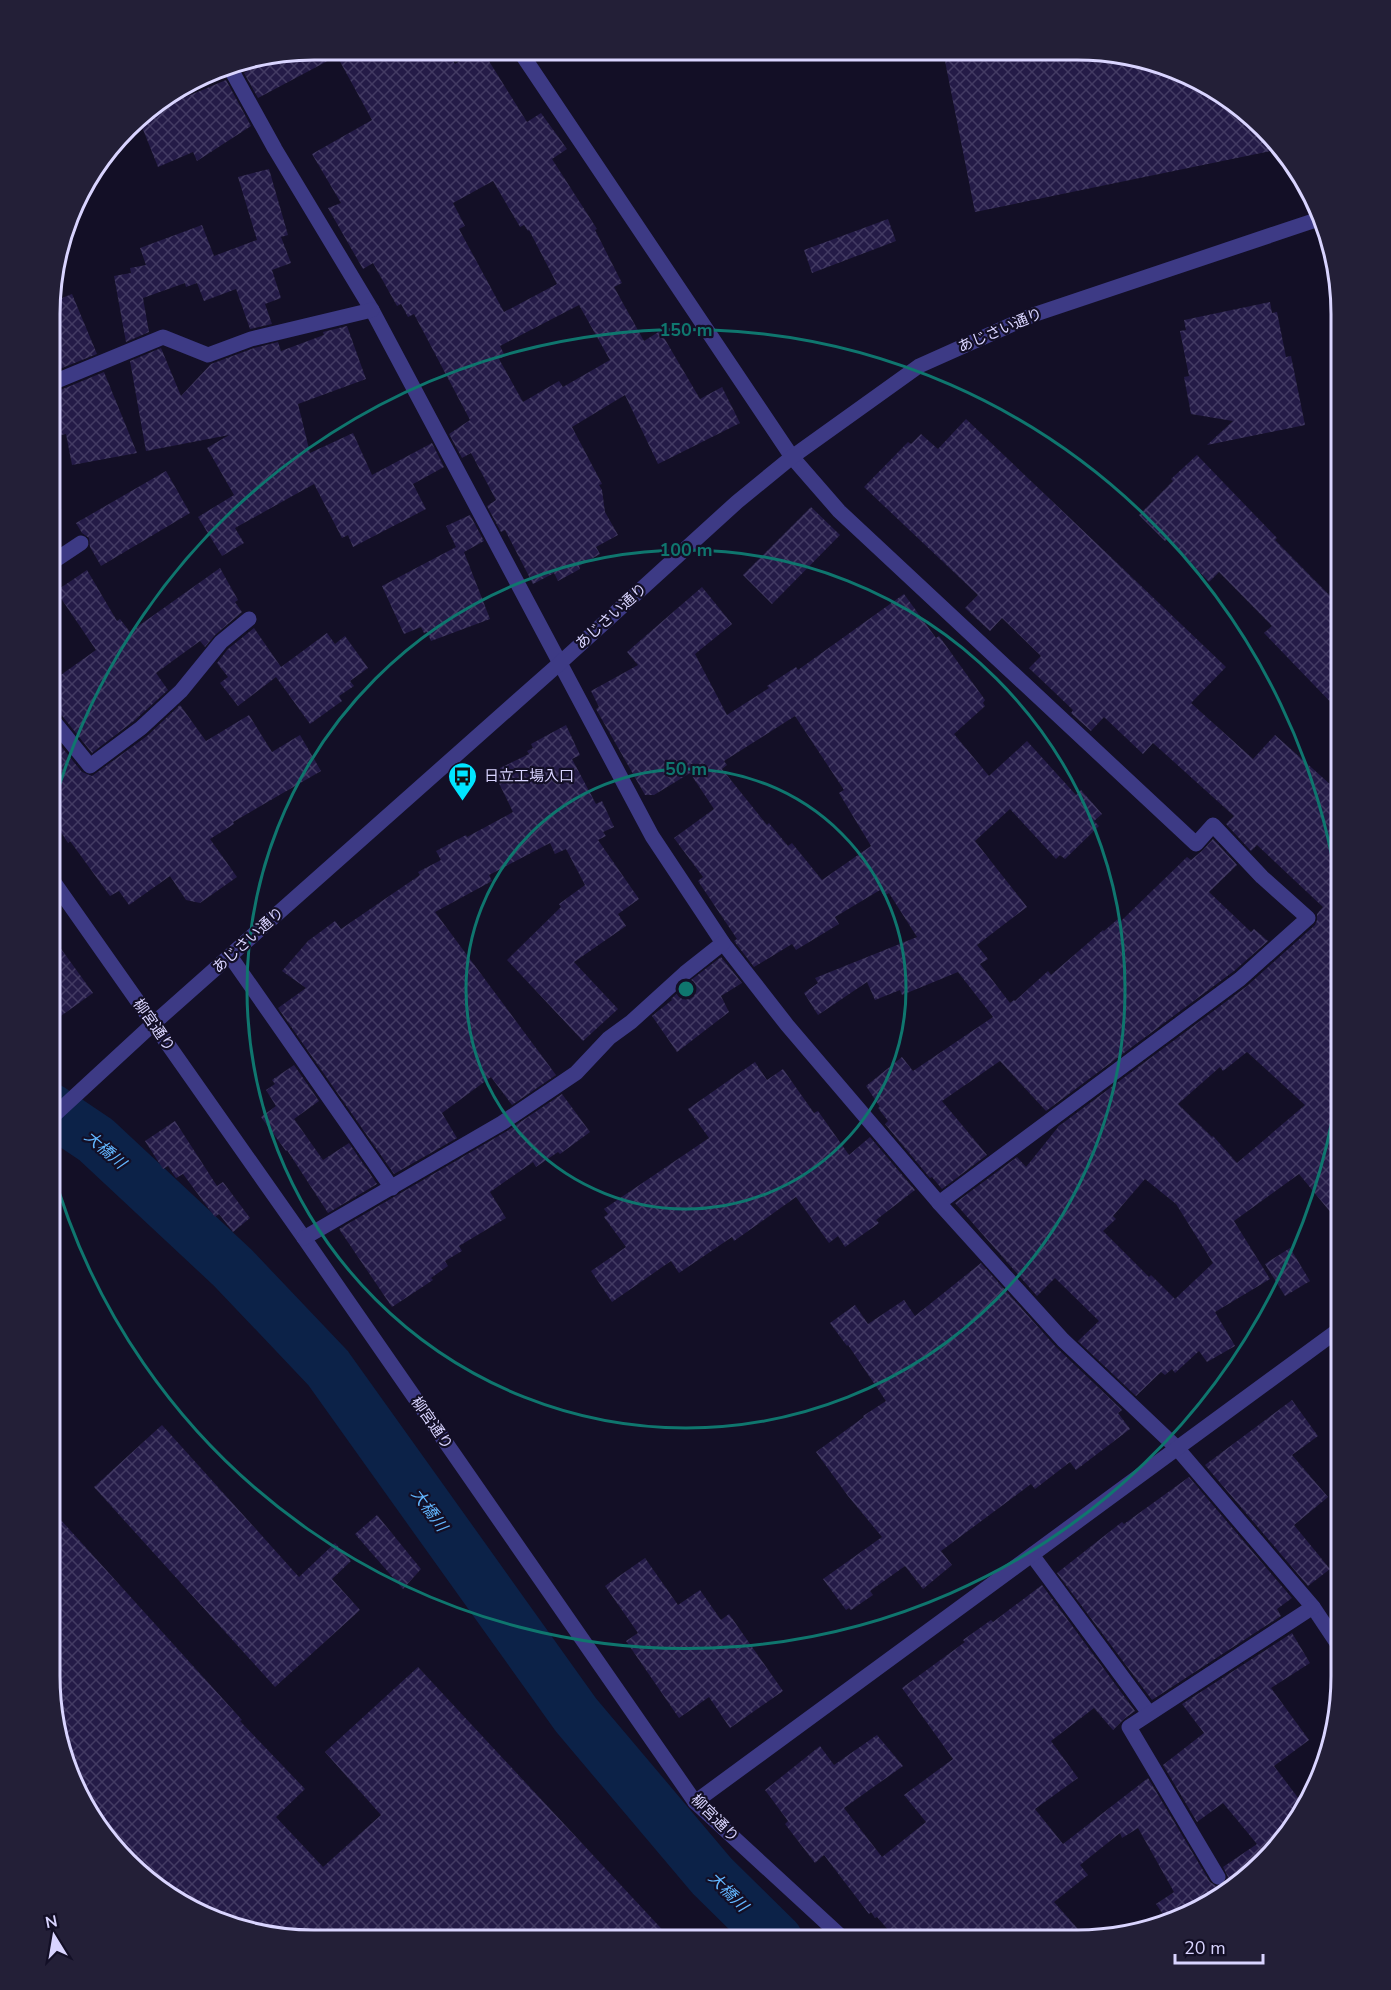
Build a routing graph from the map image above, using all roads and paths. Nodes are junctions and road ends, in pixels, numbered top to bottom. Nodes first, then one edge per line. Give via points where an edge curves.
1 (526, 60) edge
2 (233, 73) edge
3 (1314, 221) edge
4 (372, 310) junction
5 (60, 380) edge
6 (792, 457) junction
7 (81, 543) dead end
8 (60, 557) edge
9 (249, 619) dead end
10 (560, 663) junction
11 (60, 729) edge
12 (60, 891) edge
13 (723, 944) junction
14 (230, 956) junction
15 (153, 1024) junction
16 (60, 1110) edge
17 (392, 1188) junction
18 (939, 1203) junction
19 (304, 1238) junction
20 (1331, 1335) edge
21 (1176, 1447) junction
22 (1032, 1555) junction
23 (1313, 1607) junction
24 (1331, 1634) edge
25 (1149, 1713) junction
26 (695, 1802) junction
27 (1218, 1877) dead end
28 (834, 1930) edge

1 - 6 street
2 - 4 street
3 - 6 street, あじさい通り via 1033,315 991,333 919,366
4 - 5 street via 251,339 208,355 163,337
4 - 10 street
6 - 10 street, あじさい通り
6 - 18 street via 839,511 1196,844 1213,825 1308,918 1240,979
7 - 8 street
9 - 11 street via 221,642 181,691 141,728 90,765
10 - 13 street via 652,836
10 - 14 street, あじさい通り
12 - 15 street, 柳宮通り
13 - 17 street via 609,1038 576,1073 502,1123
13 - 18 street
14 - 15 street, あじさい通り
14 - 17 street
15 - 16 street, あじさい通り
15 - 19 street, 柳宮通り
17 - 19 street
18 - 21 street via 1063,1340
19 - 26 street, 柳宮通り
20 - 21 street
21 - 22 street
21 - 23 street
22 - 25 street
22 - 26 street
23 - 24 street
23 - 25 street
25 - 27 street via 1129,1727
26 - 28 street, 柳宮通り

